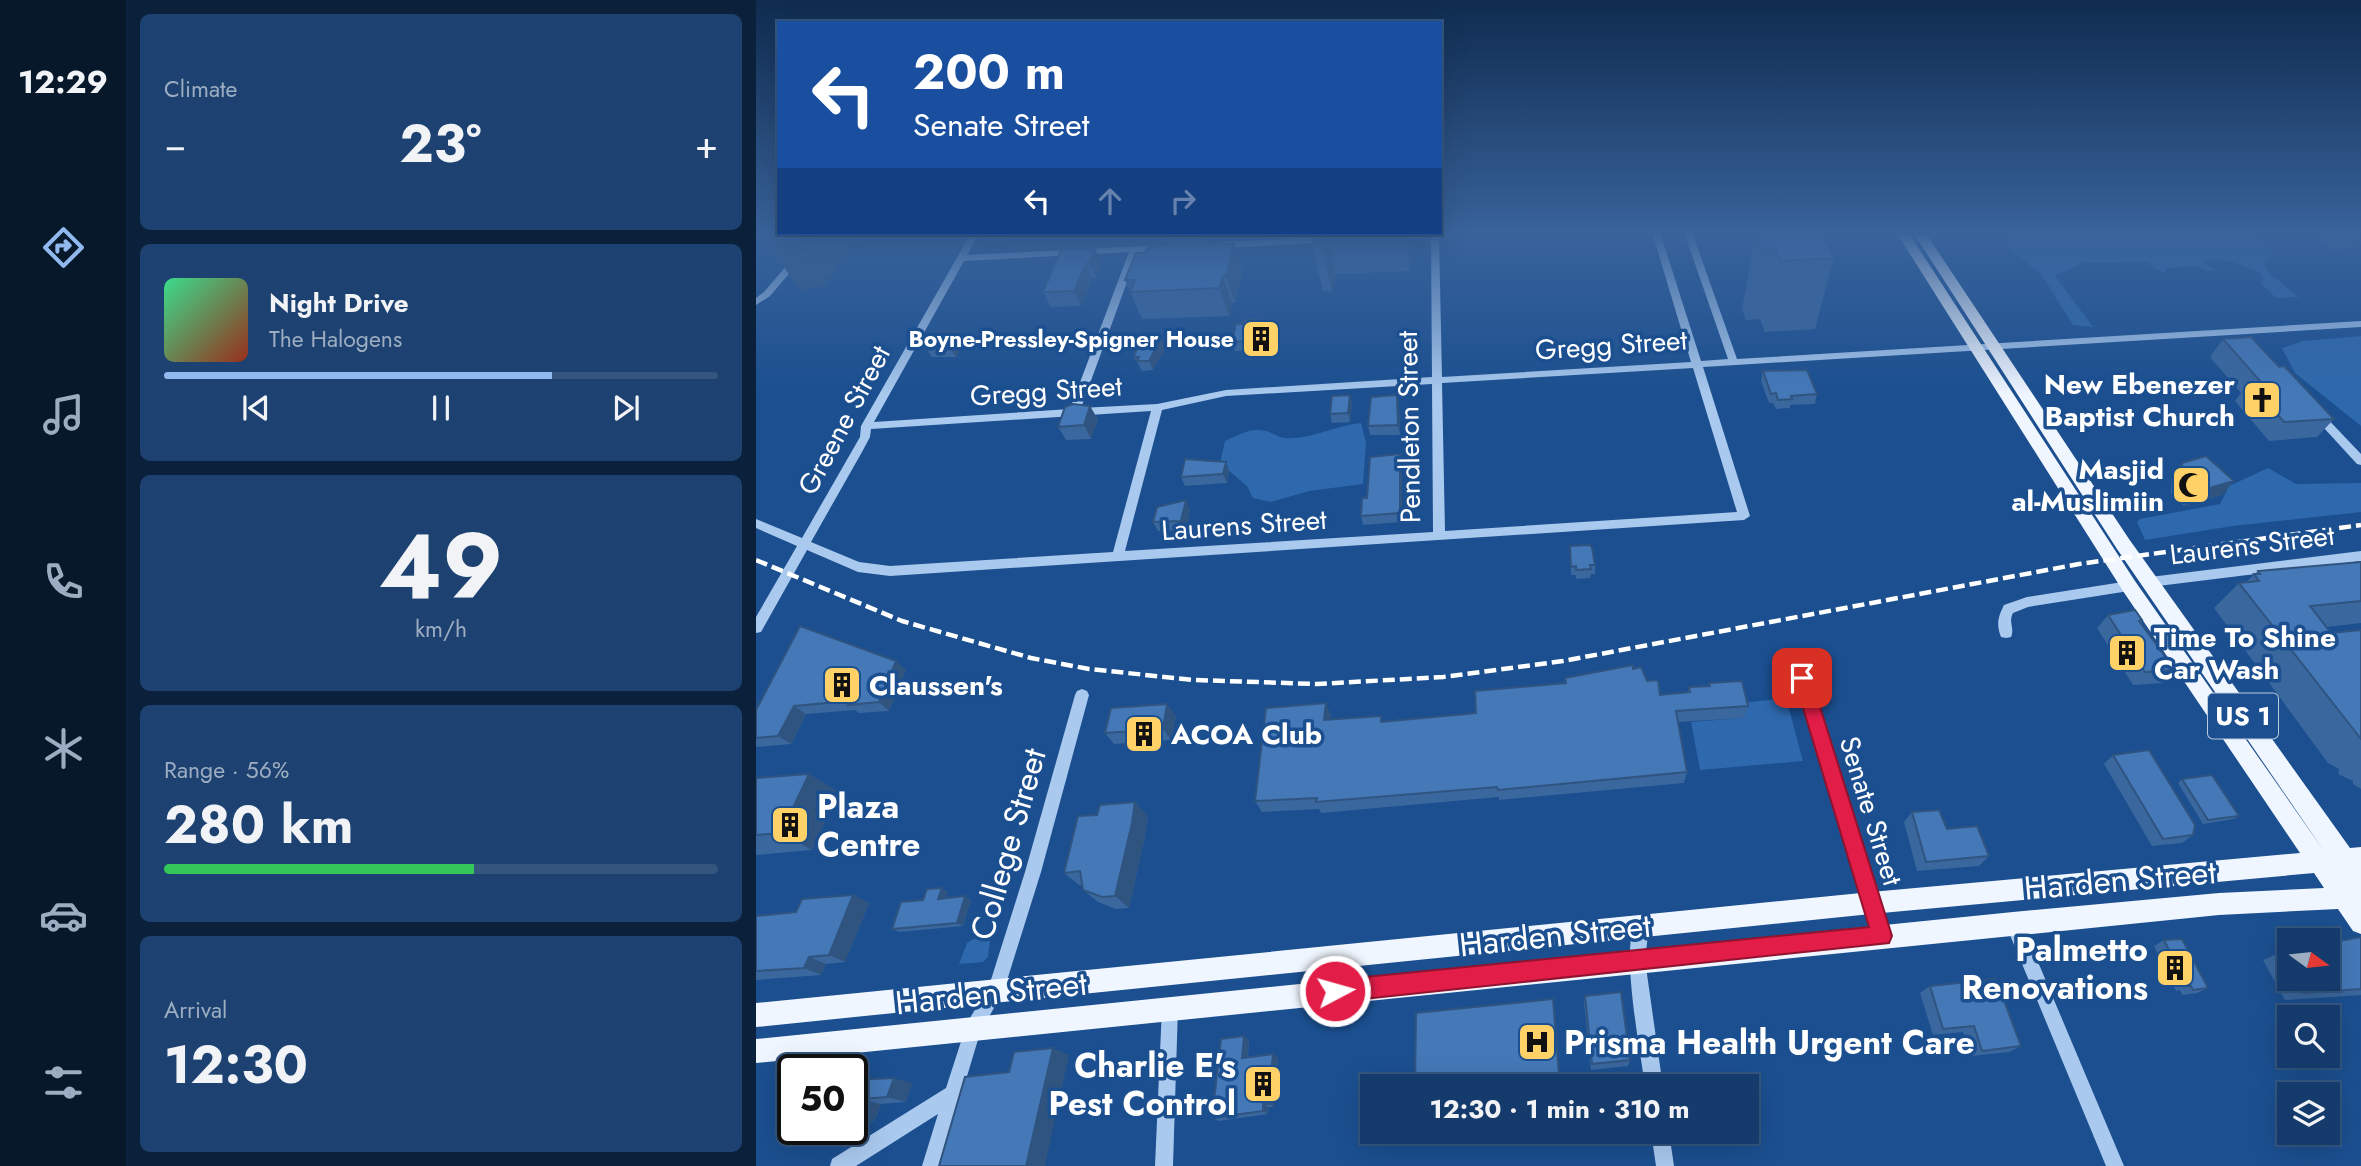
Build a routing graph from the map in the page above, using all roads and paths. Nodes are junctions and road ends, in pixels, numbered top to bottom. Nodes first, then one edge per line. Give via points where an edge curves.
1 (772, 286) edge
2 (946, 286) edge
3 (1121, 286) edge
4 (1436, 286) edge
5 (1674, 286) edge
6 (1707, 286) edge
7 (1936, 286) edge
8 (1954, 286) edge
9 (758, 302) edge
10 (2361, 324) edge
11 (2240, 332) junction
12 (1992, 346) junction
13 (1974, 347) junction
14 (2254, 348) edge
15 (1733, 360) junction
16 (1698, 362) junction
17 (1437, 379) junction
18 (2308, 405) edge
19 (1157, 407) junction
20 (1075, 411) junction
21 (866, 426) junction
22 (2361, 461) edge
23 (756, 523) edge
24 (1439, 537) junction
25 (804, 545) junction
26 (2361, 556) edge
27 (1118, 557) junction
28 (2150, 582) junction
29 (2129, 586) junction
30 (756, 628) edge
31 (2006, 633) dead end
32 (1797, 662) dead end
33 (1082, 695) dead end
34 (2352, 859) edge
35 (2318, 862) junction
36 (2355, 892) edge
37 (1871, 903) junction
38 (2013, 923) junction
39 (2361, 923) edge
40 (1642, 926) junction
41 (1882, 936) junction
42 (1637, 960) junction
43 (996, 990) junction
44 (1170, 1007) junction
45 (756, 1015) edge
46 (973, 1029) junction
47 (756, 1051) edge
48 (1652, 1074) edge
49 (951, 1095) junction
50 (1662, 1144) edge
51 (839, 1166) edge
52 (931, 1166) edge
53 (1164, 1166) edge
54 (1665, 1166) edge
55 (2115, 1166) edge

1 - 9 street
2 - 21 street, Greene Street
3 - 20 street
4 - 17 street, Pendleton Street
5 - 16 street
6 - 15 street
7 - 13 main road
8 - 12 main road, US 1
10 - 11 street, Gregg Street
11 - 12 street, Gregg Street
11 - 14 street
12 - 13 street, Gregg Street
12 - 28 main road, US 1
13 - 15 street, Gregg Street
13 - 29 main road
15 - 16 street, Gregg Street
16 - 17 street, Gregg Street
16 - 24 street, Laurens Street via 1744,516
17 - 19 street, Gregg Street via 1226,393
17 - 24 street, Pendleton Street
18 - 22 street
19 - 20 street, Gregg Street
19 - 27 street
20 - 21 street, Gregg Street
21 - 25 street, Greene Street via 865,437
23 - 25 street, Laurens Street
24 - 27 street, Laurens Street
25 - 27 street, Laurens Street via 858,567 890,571
25 - 30 street, Greene Street
26 - 28 street, Laurens Street
28 - 34 main road, US 1
29 - 31 street via 2008,609 2003,618
29 - 35 main road
32 - 37 street, Senate Street
33 - 43 street, College Street
34 - 35 main road, Harden Street
34 - 36 main road, US 1
35 - 36 main road
35 - 37 main road, Harden Street
36 - 38 main road, Harden Street
36 - 39 main road, US 1
37 - 40 main road, Harden Street
37 - 41 street, Senate Street
38 - 41 main road, Harden Street
38 - 55 street
40 - 42 street
40 - 43 main road, Harden Street
41 - 42 main road, Harden Street
42 - 44 main road, Harden Street
42 - 48 street
43 - 45 main road, Harden Street
43 - 46 street, College Street
44 - 46 main road, Harden Street
44 - 53 street
46 - 47 main road, Harden Street
46 - 49 street, College Street
49 - 51 street
49 - 52 street, College Street
50 - 54 street

